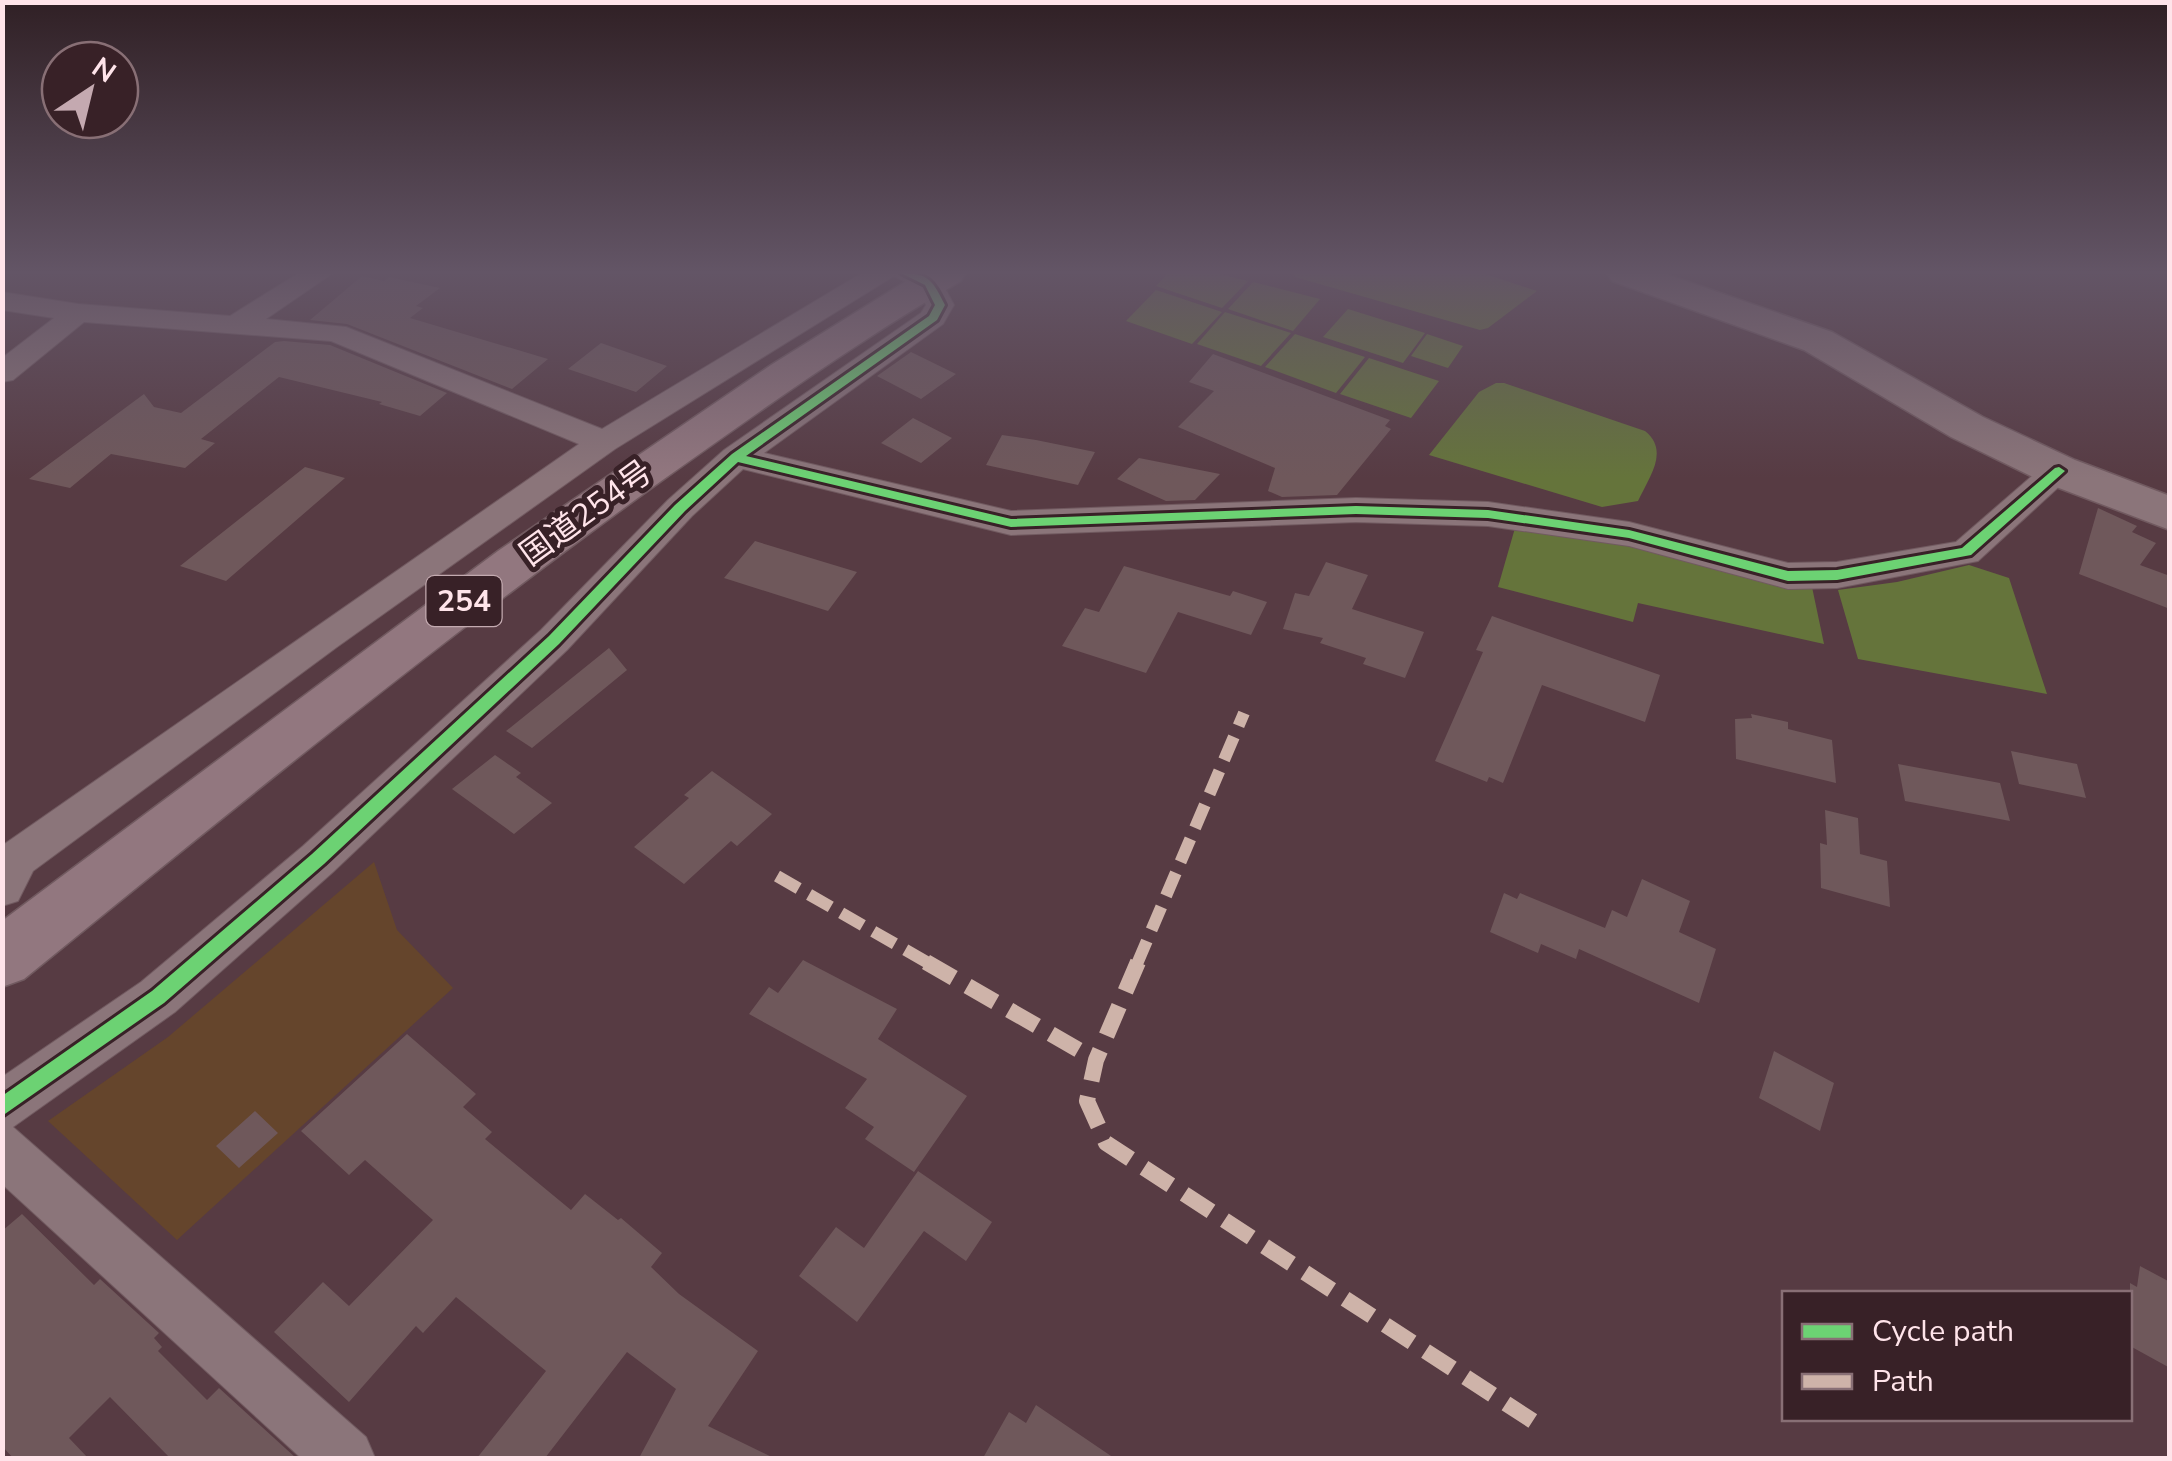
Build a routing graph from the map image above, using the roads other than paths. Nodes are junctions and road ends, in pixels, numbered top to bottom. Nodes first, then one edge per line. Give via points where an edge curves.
1 (42, 341) edge
2 (356, 341) edge
3 (793, 341) edge
4 (825, 341) edge
5 (900, 341) edge
6 (1816, 341) edge
7 (2, 373) edge
8 (604, 442) junction
9 (736, 457) junction
10 (2059, 471) junction
11 (2170, 514) edge
12 (2, 887) edge
13 (2, 959) edge
14 (2, 1108) edge
15 (2, 1148) edge
16 (345, 1458) edge

1 - 7 street
2 - 8 street
3 - 8 street
4 - 13 highway, 国道254号 / 254 via 323,704
5 - 9 street
6 - 10 street
8 - 12 street via 44,838 18,858
9 - 10 street via 1011,523 1356,510 1488,514 1629,534 1788,576 1837,575 1966,552
9 - 14 street via 554,640 318,859 158,996
10 - 11 street
15 - 16 street

